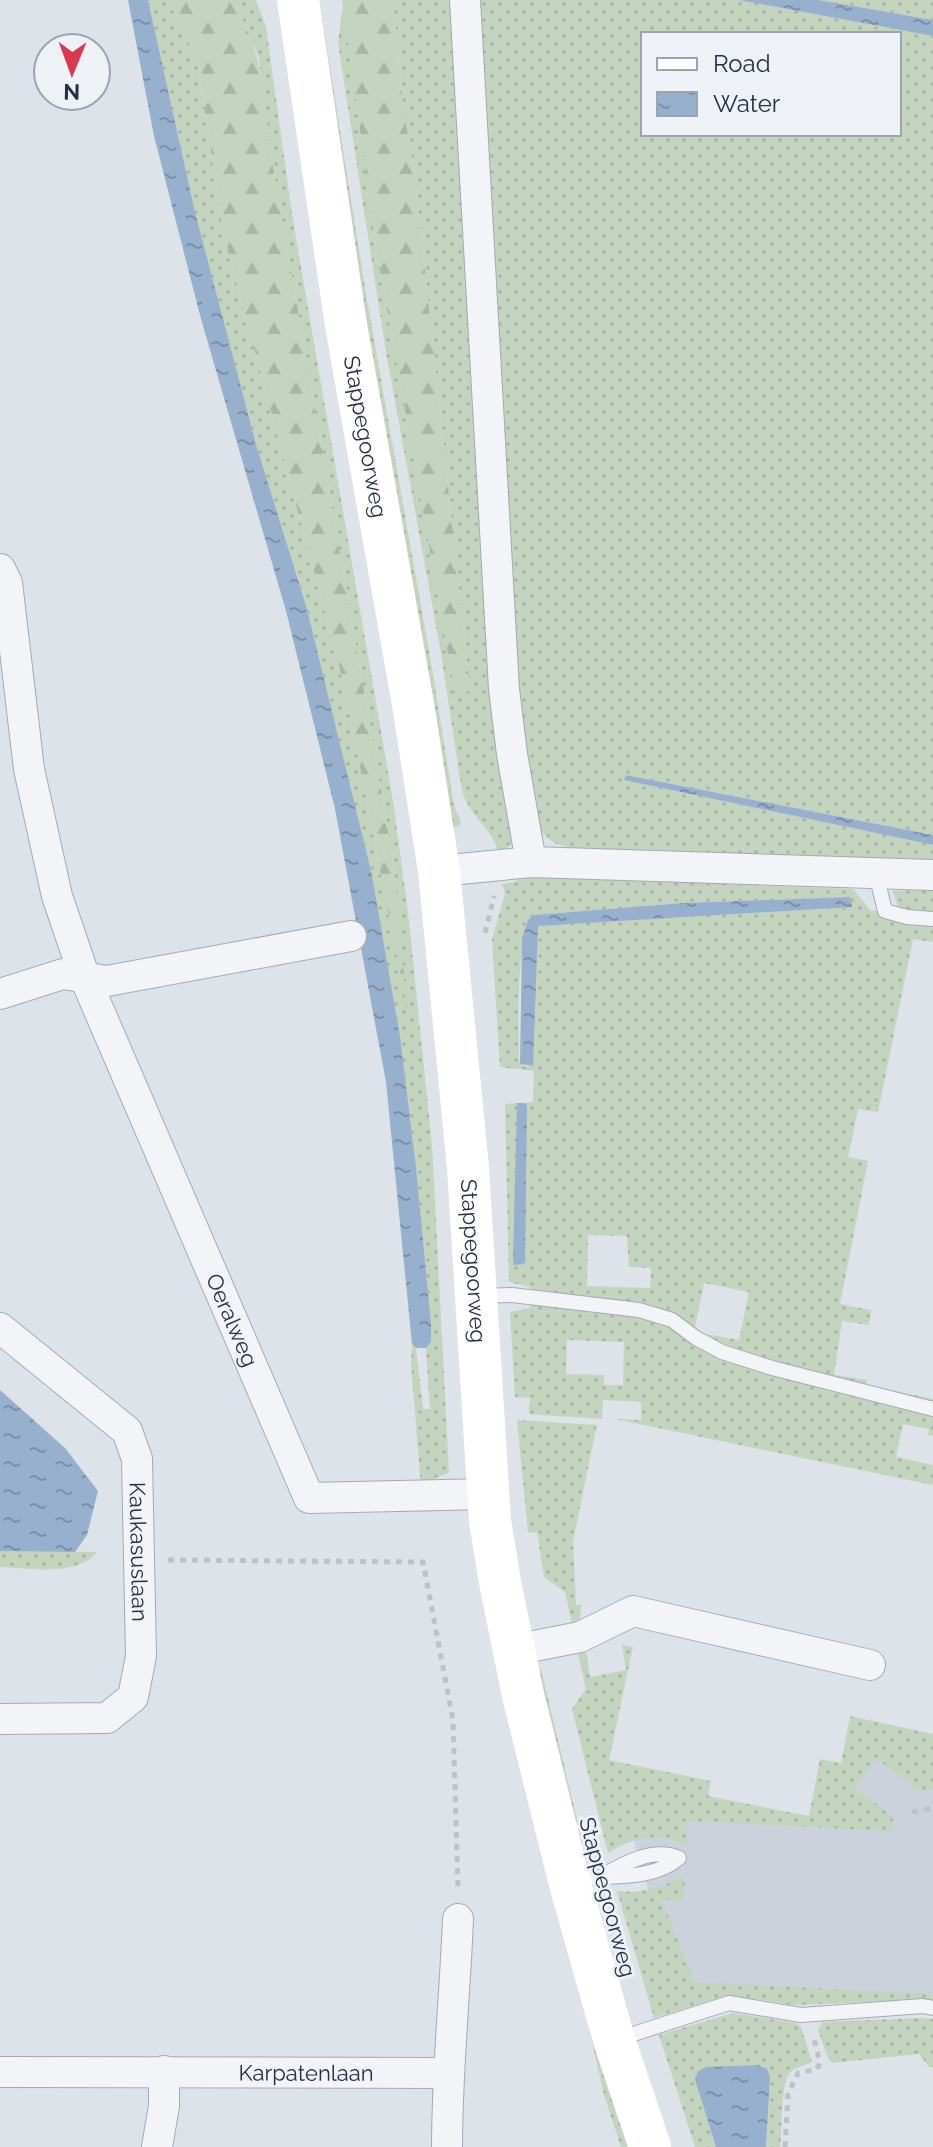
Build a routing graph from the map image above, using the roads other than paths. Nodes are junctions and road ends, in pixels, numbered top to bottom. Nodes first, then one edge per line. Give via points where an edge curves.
1 (298, 0) edge
2 (465, 0) edge
3 (0, 569) edge
4 (531, 862) junction
5 (439, 871) junction
6 (876, 874) junction
7 (933, 875) edge
8 (933, 919) edge
9 (351, 936) dead end
10 (85, 978) junction
11 (0, 994) edge
12 (476, 1296) junction
13 (0, 1328) edge
14 (933, 1409) edge
15 (488, 1494) junction
16 (514, 1650) junction
17 (870, 1665) dead end
18 (0, 1719) edge
19 (458, 1919) road end
20 (933, 2008) edge
21 (614, 2040) junction
22 (164, 2071) junction
23 (0, 2072) edge
24 (447, 2073) junction
25 (646, 2141) edge
26 (157, 2147) edge
27 (447, 2147) edge

1 - 5 street, Stappegoorweg via 346,325
2 - 4 street via 504,689
3 - 10 street, Oeralweg via 7,583 29,769 57,896
4 - 5 street
4 - 6 street
5 - 12 street, Stappegoorweg
6 - 7 street
6 - 8 lane via 885,911
9 - 10 street via 107,981
10 - 11 street via 63,974
10 - 15 street, Oeralweg via 309,1498
12 - 14 lane via 512,1295 639,1310 672,1320 735,1356
12 - 15 street, Stappegoorweg
13 - 18 street, Kaukasuslaan via 127,1431 137,1459 141,1656 133,1697 107,1718
15 - 16 street, Stappegoorweg
16 - 17 street via 580,1637 633,1611
16 - 21 street, Stappegoorweg via 585,1878
19 - 24 street
20 - 21 lane via 808,2014 729,2003
21 - 25 street, Stappegoorweg
22 - 23 street, Karpatenlaan
22 - 24 street, Karpatenlaan
22 - 26 street
24 - 27 street

